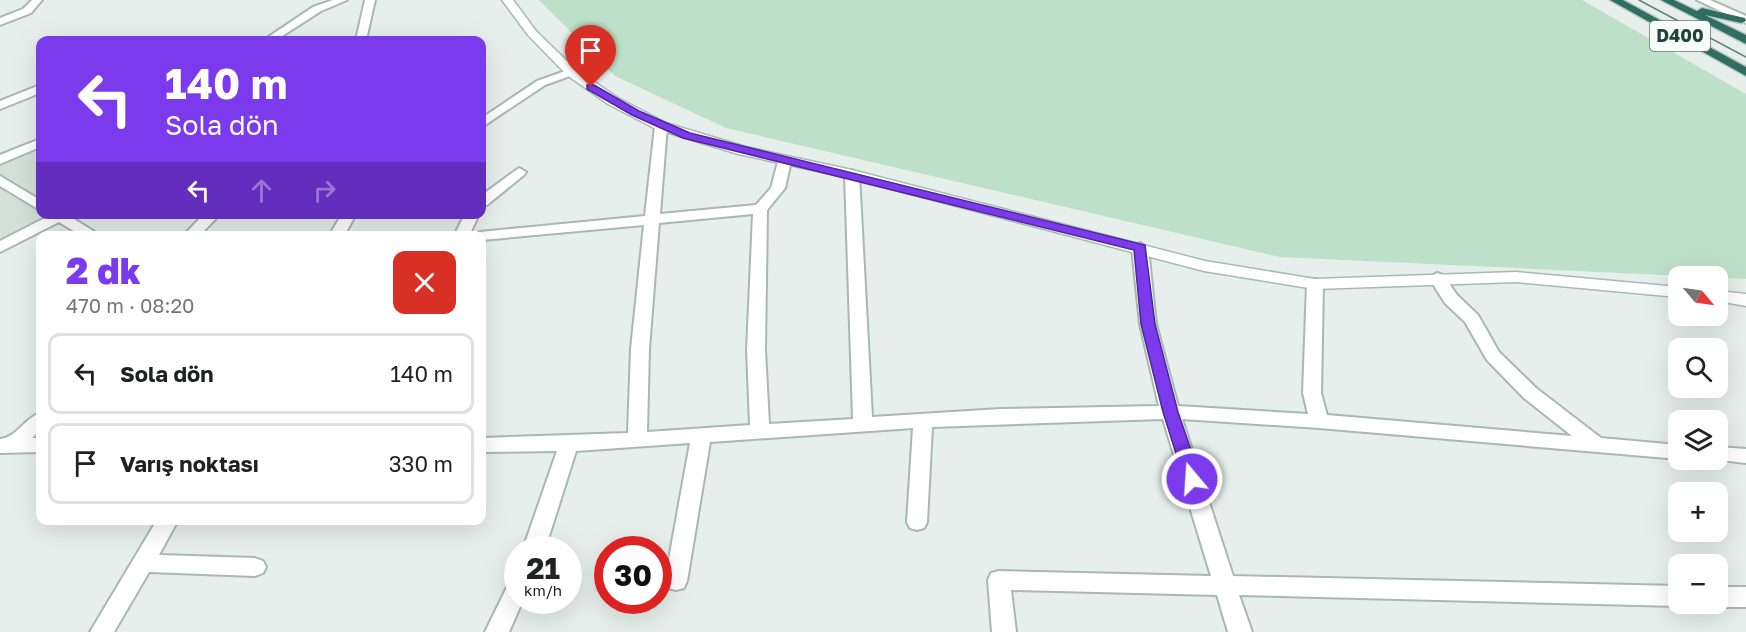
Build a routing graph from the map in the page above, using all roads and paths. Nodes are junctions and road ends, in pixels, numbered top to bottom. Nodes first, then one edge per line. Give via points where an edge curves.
1 (37, 0) edge
2 (342, 0) edge
3 (370, 0) edge
4 (507, 0) edge
5 (1615, 0) edge
6 (1702, 0) edge
7 (1670, 2) edge
8 (1744, 20) edge
9 (0, 22) edge
10 (1673, 32) junction
11 (275, 36) edge
12 (362, 36) edge
13 (1745, 39) edge
14 (571, 72) junction
15 (1746, 72) edge
16 (1746, 81) edge
17 (36, 91) edge
18 (0, 105) edge
19 (486, 110) edge
20 (498, 112) junction
21 (486, 120) edge
22 (661, 126) junction
23 (36, 145) edge
24 (0, 160) edge
25 (783, 161) junction
26 (519, 172) dead end
27 (852, 174) junction
28 (0, 180) edge
29 (486, 199) edge
30 (36, 203) edge
31 (759, 209) junction
32 (653, 218) junction
33 (51, 219) edge
34 (63, 219) edge
35 (208, 219) edge
36 (85, 231) edge
37 (195, 231) edge
38 (486, 235) edge
39 (0, 247) edge
40 (1140, 248) junction
41 (1437, 278) junction
42 (1315, 284) junction
43 (1668, 291) edge
44 (1728, 297) edge
45 (1746, 300) edge
46 (1170, 412) junction
47 (1319, 421) junction
48 (923, 422) junction
49 (36, 423) edge
50 (863, 426) junction
51 (760, 433) junction
52 (701, 436) junction
53 (637, 440) junction
54 (569, 444) junction
55 (36, 445) edge
56 (6, 446) edge
57 (486, 446) edge
58 (1599, 446) junction
59 (1668, 451) edge
60 (1728, 455) edge
61 (1746, 456) edge
62 (917, 522) dead end
63 (165, 525) edge
64 (538, 536) edge
65 (141, 563) junction
66 (255, 567) dead end
67 (676, 581) dead end
68 (1226, 584) junction
69 (1668, 596) edge
70 (1728, 597) edge
71 (1746, 597) edge
72 (506, 614) edge
73 (102, 632) edge
74 (497, 632) edge
75 (1004, 632) edge
76 (1240, 632) edge

1 - 9 street via 27,11
2 - 11 street via 317,9
3 - 12 street
4 - 14 street via 532,33
5 - 10 highway, D400
6 - 8 street
7 - 8 highway
7 - 13 highway, D400
8 - 13 highway via 1731,23
10 - 15 highway, D400
10 - 16 highway
14 - 20 street via 541,83
14 - 22 street via 613,101
17 - 18 street
19 - 20 street
20 - 21 street
22 - 25 street
22 - 32 street
23 - 24 street
25 - 27 street
25 - 31 street via 783,181
26 - 29 street
27 - 40 street
27 - 50 street
28 - 30 street
31 - 32 street
31 - 51 street via 756,350
32 - 38 street
32 - 53 street via 640,349
33 - 39 street
34 - 36 street
35 - 37 street
40 - 42 street via 1204,266
40 - 46 street via 1148,324
41 - 42 street
41 - 43 street via 1516,277
41 - 58 street via 1472,319 1493,356 1530,393
42 - 47 street via 1312,393
44 - 45 street
46 - 47 street
46 - 48 street
46 - 68 street
47 - 58 street
48 - 50 street
48 - 62 street
49 - 56 street
50 - 51 street
51 - 52 street
52 - 53 street
52 - 67 street
53 - 54 street
54 - 57 street
54 - 64 street
55 - 56 street
58 - 59 street
60 - 61 street
63 - 65 street
65 - 66 street
65 - 73 street
68 - 69 street
68 - 75 street via 999,580
68 - 76 street
70 - 71 street
72 - 74 street

